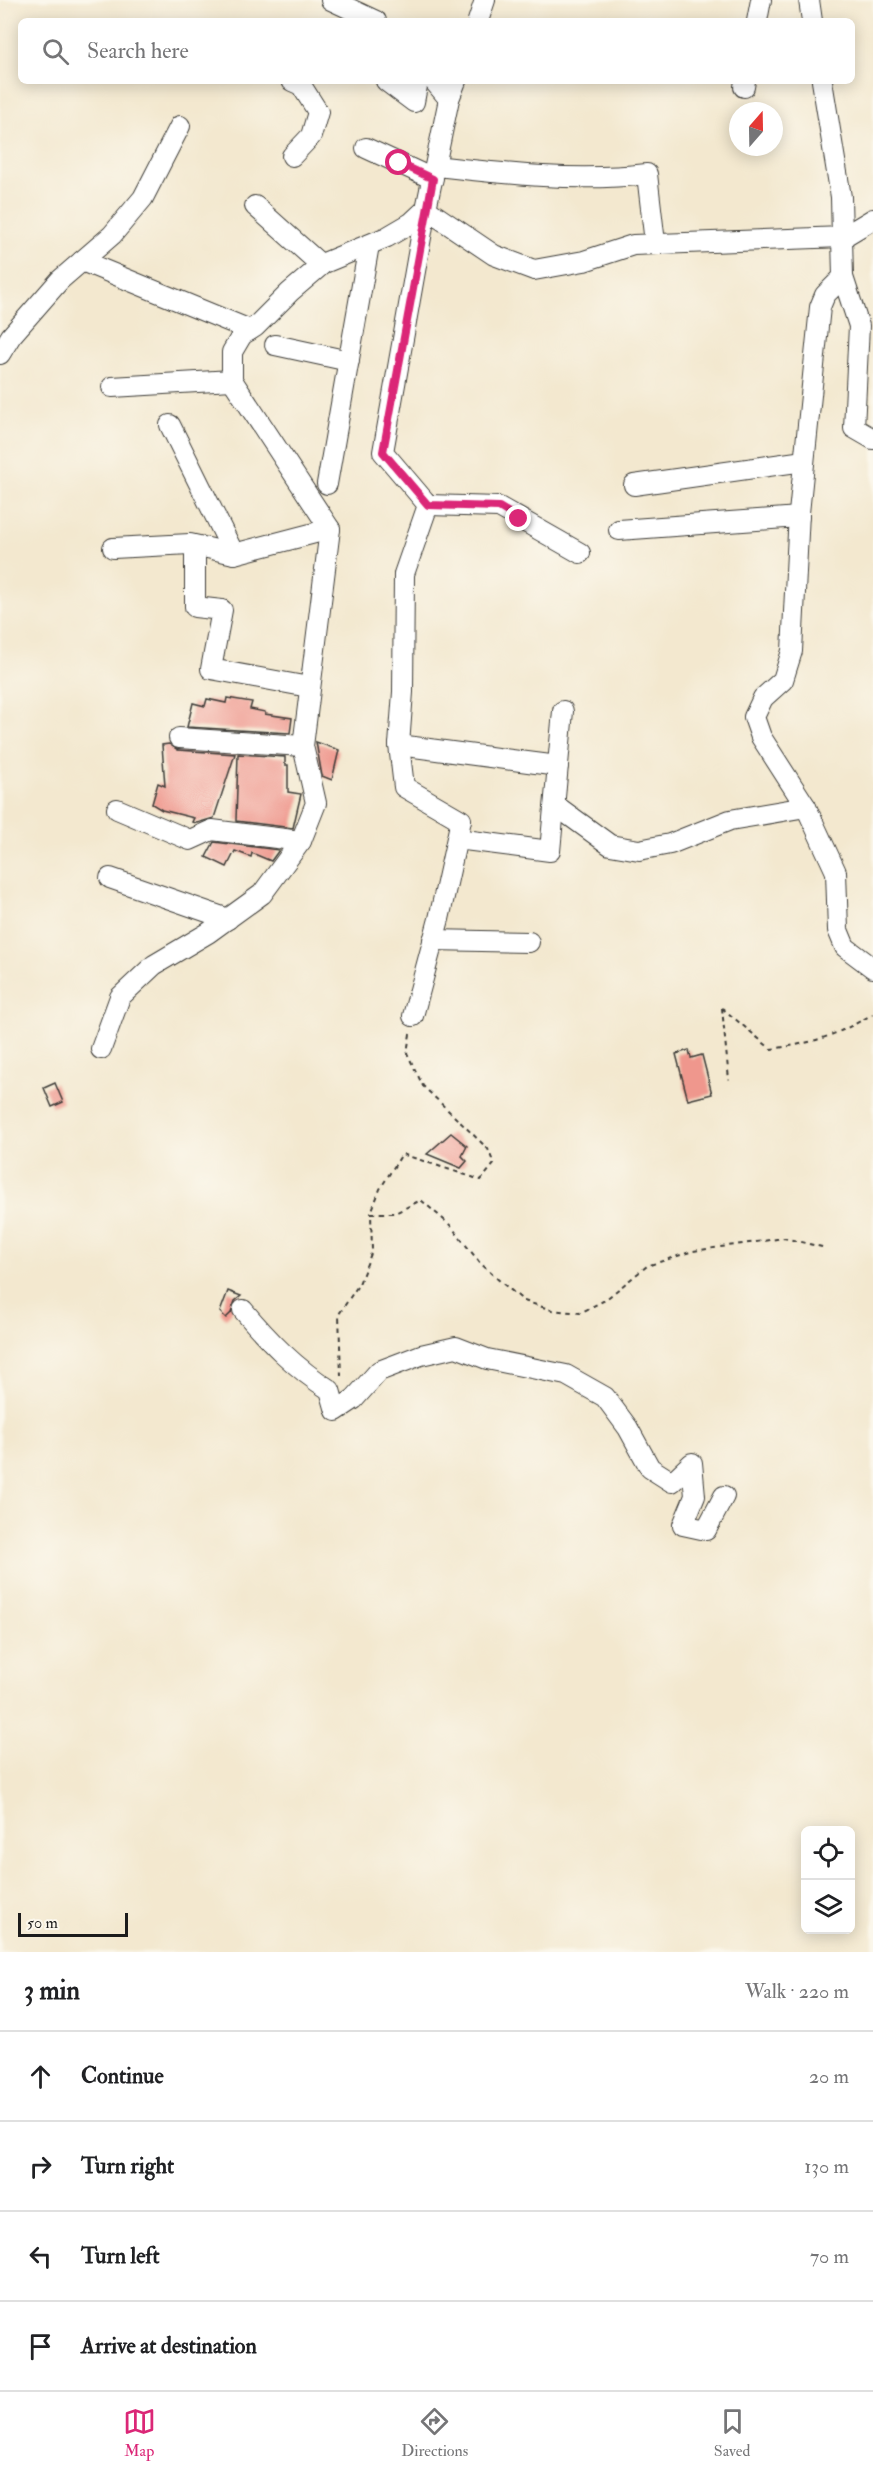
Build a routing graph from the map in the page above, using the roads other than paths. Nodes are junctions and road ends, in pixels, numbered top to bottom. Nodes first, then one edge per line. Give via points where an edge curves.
1 (485, 0) edge
2 (761, 0) edge
3 (809, 0) edge
4 (338, 3) edge
5 (358, 18) edge
6 (370, 18) edge
7 (479, 18) edge
8 (758, 18) edge
9 (812, 18) edge
10 (299, 84) edge
11 (390, 84) edge
12 (417, 84) edge
13 (822, 84) edge
14 (453, 90) edge
15 (180, 126) dead end
16 (366, 148) dead end
17 (292, 156) dead end
18 (434, 172) junction
19 (255, 206) dead end
20 (426, 209) junction
21 (873, 219) edge
22 (843, 237) junction
23 (655, 243) junction
24 (369, 245) junction
25 (82, 261) junction
26 (321, 266) junction
27 (843, 277) junction
28 (250, 330) junction
29 (275, 345) dead end
30 (0, 354) edge
31 (349, 361) junction
32 (232, 380) junction
33 (112, 387) dead end
34 (170, 425) dead end
35 (873, 439) edge
36 (804, 461) junction
37 (327, 484) dead end
38 (634, 485) dead end
39 (428, 505) junction
40 (799, 517) junction
41 (330, 529) junction
42 (619, 530) dead end
43 (195, 546) junction
44 (113, 548) dead end
45 (580, 553) dead end
46 (234, 554) junction
47 (309, 687) junction
48 (563, 711) dead end
49 (179, 738) dead end
50 (399, 745) junction
51 (303, 746) junction
52 (558, 766) junction
53 (555, 805) junction
54 (807, 807) junction
55 (117, 809) dead end
56 (457, 839) junction
57 (301, 841) junction
58 (110, 878) dead end
59 (228, 919) junction
60 (434, 940) junction
61 (529, 942) dead end
62 (873, 968) edge
63 (413, 1016) road end
64 (101, 1049) dead end
65 (243, 1310) dead end
66 (724, 1496) dead end

1 - 7 street
2 - 8 street
3 - 9 street
4 - 5 street
4 - 6 street
10 - 17 street via 318,112 311,136
11 - 12 street via 414,102
13 - 22 street via 841,196
14 - 18 street
15 - 25 street via 143,198 112,235
16 - 18 street
18 - 20 street
18 - 23 street via 611,178 647,174
19 - 26 street
20 - 23 street via 494,255 534,270
20 - 24 street via 411,223
20 - 39 street via 383,452
21 - 22 street
22 - 23 street
22 - 27 street
24 - 26 street
24 - 31 street
25 - 28 street
25 - 30 street via 53,288
26 - 28 street
27 - 35 street via 859,326 854,429
27 - 36 street via 825,295 820,307
28 - 32 street via 242,334 232,352
29 - 31 street
31 - 37 street
32 - 33 street
32 - 41 street
34 - 46 street
36 - 38 street
36 - 40 street
39 - 45 street via 499,507
39 - 50 street via 404,574
40 - 42 street
40 - 54 street via 792,651 783,680 763,698 754,717 762,737
41 - 46 street
41 - 47 street
43 - 44 street
43 - 46 street
43 - 47 street via 195,607 222,610 211,669
47 - 51 street
48 - 52 street
49 - 51 street
50 - 52 street
50 - 56 street via 405,787 461,820
51 - 57 street via 316,802
52 - 53 street
53 - 54 street via 610,845 639,850 670,844 730,820
53 - 56 street via 550,851
54 - 62 street via 836,872 838,930 845,947
55 - 57 street via 190,840 212,830
56 - 60 street
57 - 59 street via 262,894
58 - 59 street
59 - 64 street via 154,965 120,998
60 - 61 street
60 - 63 street
65 - 66 street via 303,1373 330,1390 336,1411 354,1399 379,1371 456,1347 487,1359 566,1375 605,1397 650,1468 672,1482 692,1462 695,1496 683,1525 706,1530

